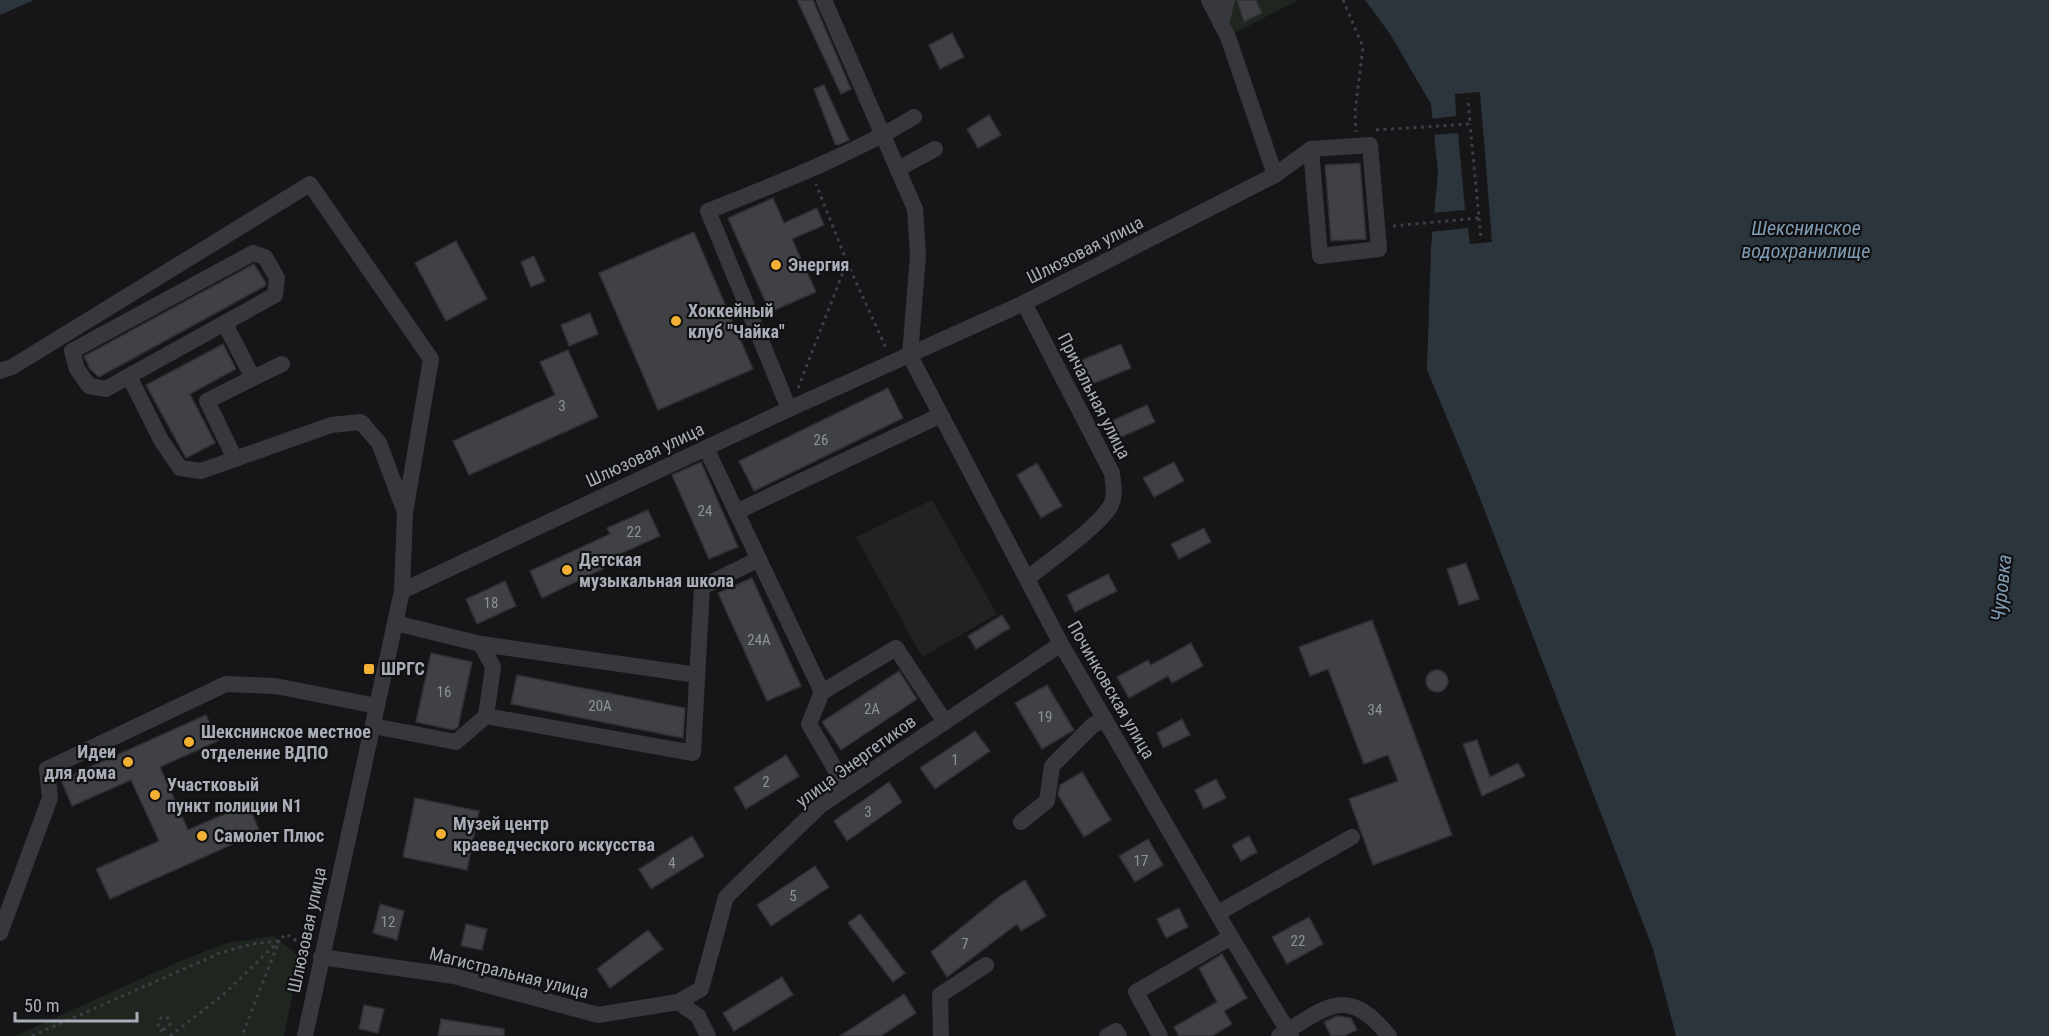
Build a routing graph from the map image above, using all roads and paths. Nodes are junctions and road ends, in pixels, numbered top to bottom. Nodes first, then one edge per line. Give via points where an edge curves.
1 (824, 0) edge
2 (1209, 0) edge
3 (1227, 0) edge
4 (1343, 0) edge
5 (1221, 24) junction
6 (1468, 98) dead end
7 (914, 117) dead end
8 (1470, 124) junction
9 (885, 135) junction
10 (1356, 139) junction
11 (935, 149) dead end
12 (1311, 149) junction
13 (810, 170) junction
14 (898, 170) junction
15 (1275, 175) junction
16 (1479, 218) junction
17 (1377, 227) junction
18 (1481, 238) dead end
19 (847, 262) junction
20 (1024, 303) junction
21 (225, 324) junction
22 (910, 356) junction
23 (282, 364) dead end
24 (893, 364) junction
25 (0, 371) edge
26 (129, 376) junction
27 (253, 378) junction
28 (789, 409) junction
29 (940, 415) junction
30 (706, 448) junction
31 (235, 459) junction
32 (736, 512) junction
33 (405, 513) junction
34 (759, 559) junction
35 (1027, 579) junction
36 (402, 591) junction
37 (395, 622) junction
38 (481, 644) junction
39 (1061, 644) junction
40 (698, 675) junction
41 (822, 692) junction
42 (377, 706) junction
43 (486, 716) junction
44 (1105, 719) junction
45 (945, 722) junction
46 (373, 726) junction
47 (846, 788) junction
48 (1021, 822) dead end
49 (1352, 837) dead end
50 (1218, 913) junction
51 (0, 933) edge
52 (1231, 937) junction
53 (279, 941) junction
54 (321, 957) junction
55 (986, 965) dead end
56 (678, 1002) junction
57 (161, 1029) junction
58 (1286, 1034) edge
59 (32, 1036) edge
60 (163, 1036) edge
61 (170, 1036) edge
62 (242, 1036) edge
63 (305, 1036) edge
64 (708, 1036) edge
65 (941, 1036) edge
66 (1107, 1036) edge
67 (1119, 1036) edge
68 (1160, 1036) edge
69 (1389, 1036) edge

1 - 9 street
2 - 5 street
3 - 5 street
4 - 10 path via 1363,47
5 - 15 street
6 - 8 path
7 - 9 street
8 - 10 path
8 - 16 path
9 - 13 street
9 - 14 street
10 - 12 street
10 - 17 street via 1370,145
11 - 14 street
12 - 15 street, Шлюзовая улица
12 - 17 street via 1320,256 1379,249
13 - 19 path
13 - 28 street via 708,211
14 - 22 street via 915,209 918,255
15 - 20 street, Шлюзовая улица
16 - 17 path
16 - 18 path
19 - 24 path
19 - 28 path
20 - 22 street, Шлюзовая улица
20 - 35 street, Причальная улица via 1112,473 1115,492 1111,506 1095,522
21 - 26 street
21 - 26 street via 275,295 277,278 265,257 253,253 72,351 76,369 89,386 106,389
21 - 27 street
22 - 24 street, Шлюзовая улица
22 - 29 street, Починковская улица
23 - 27 street
24 - 28 street, Шлюзовая улица
25 - 33 street via 310,184 431,359
26 - 31 street via 161,440 180,468 201,471
27 - 31 street via 207,401
28 - 30 street, Шлюзовая улица
29 - 32 street
29 - 35 street, Починковская улица
30 - 32 street
30 - 36 street, Шлюзовая улица
31 - 33 street via 331,425 361,422 379,443
32 - 34 street
33 - 36 street
34 - 40 street via 702,587
34 - 41 street
35 - 39 street, Починковская улица
36 - 37 street, Шлюзовая улица
37 - 38 street
37 - 42 street, Шлюзовая улица
38 - 40 street
38 - 43 street via 493,667
39 - 44 street, Починковская улица
39 - 45 street, улица Энергетиков
40 - 43 street via 693,753
41 - 45 street via 896,648
41 - 47 street via 808,724
42 - 46 street, Шлюзовая улица
42 - 51 street via 275,686 226,684 47,769 50,798
43 - 46 street via 456,742
44 - 48 street via 1093,725 1052,766 1047,801
44 - 50 street, Починковская улица
45 - 47 street, улица Энергетиков
46 - 54 street, Шлюзовая улица
47 - 56 street, улица Энергетиков via 821,805 726,897 701,989
49 - 50 street
50 - 52 street, Починковская улица
52 - 58 street, Починковская улица
52 - 68 street via 1136,992
53 - 54 path via 286,934
53 - 59 path via 220,953
53 - 61 path via 223,995
53 - 62 path
54 - 56 street, Магистральная улица via 454,976 598,1015
54 - 63 street, Шлюзовая улица
55 - 65 street via 940,995
56 - 64 street via 698,1016
57 - 57 path via 170,1026 164,1016 158,1020
57 - 60 path
58 - 69 street via 1329,1005 1346,1005 1367,1012
66 - 67 street via 1116,1031

